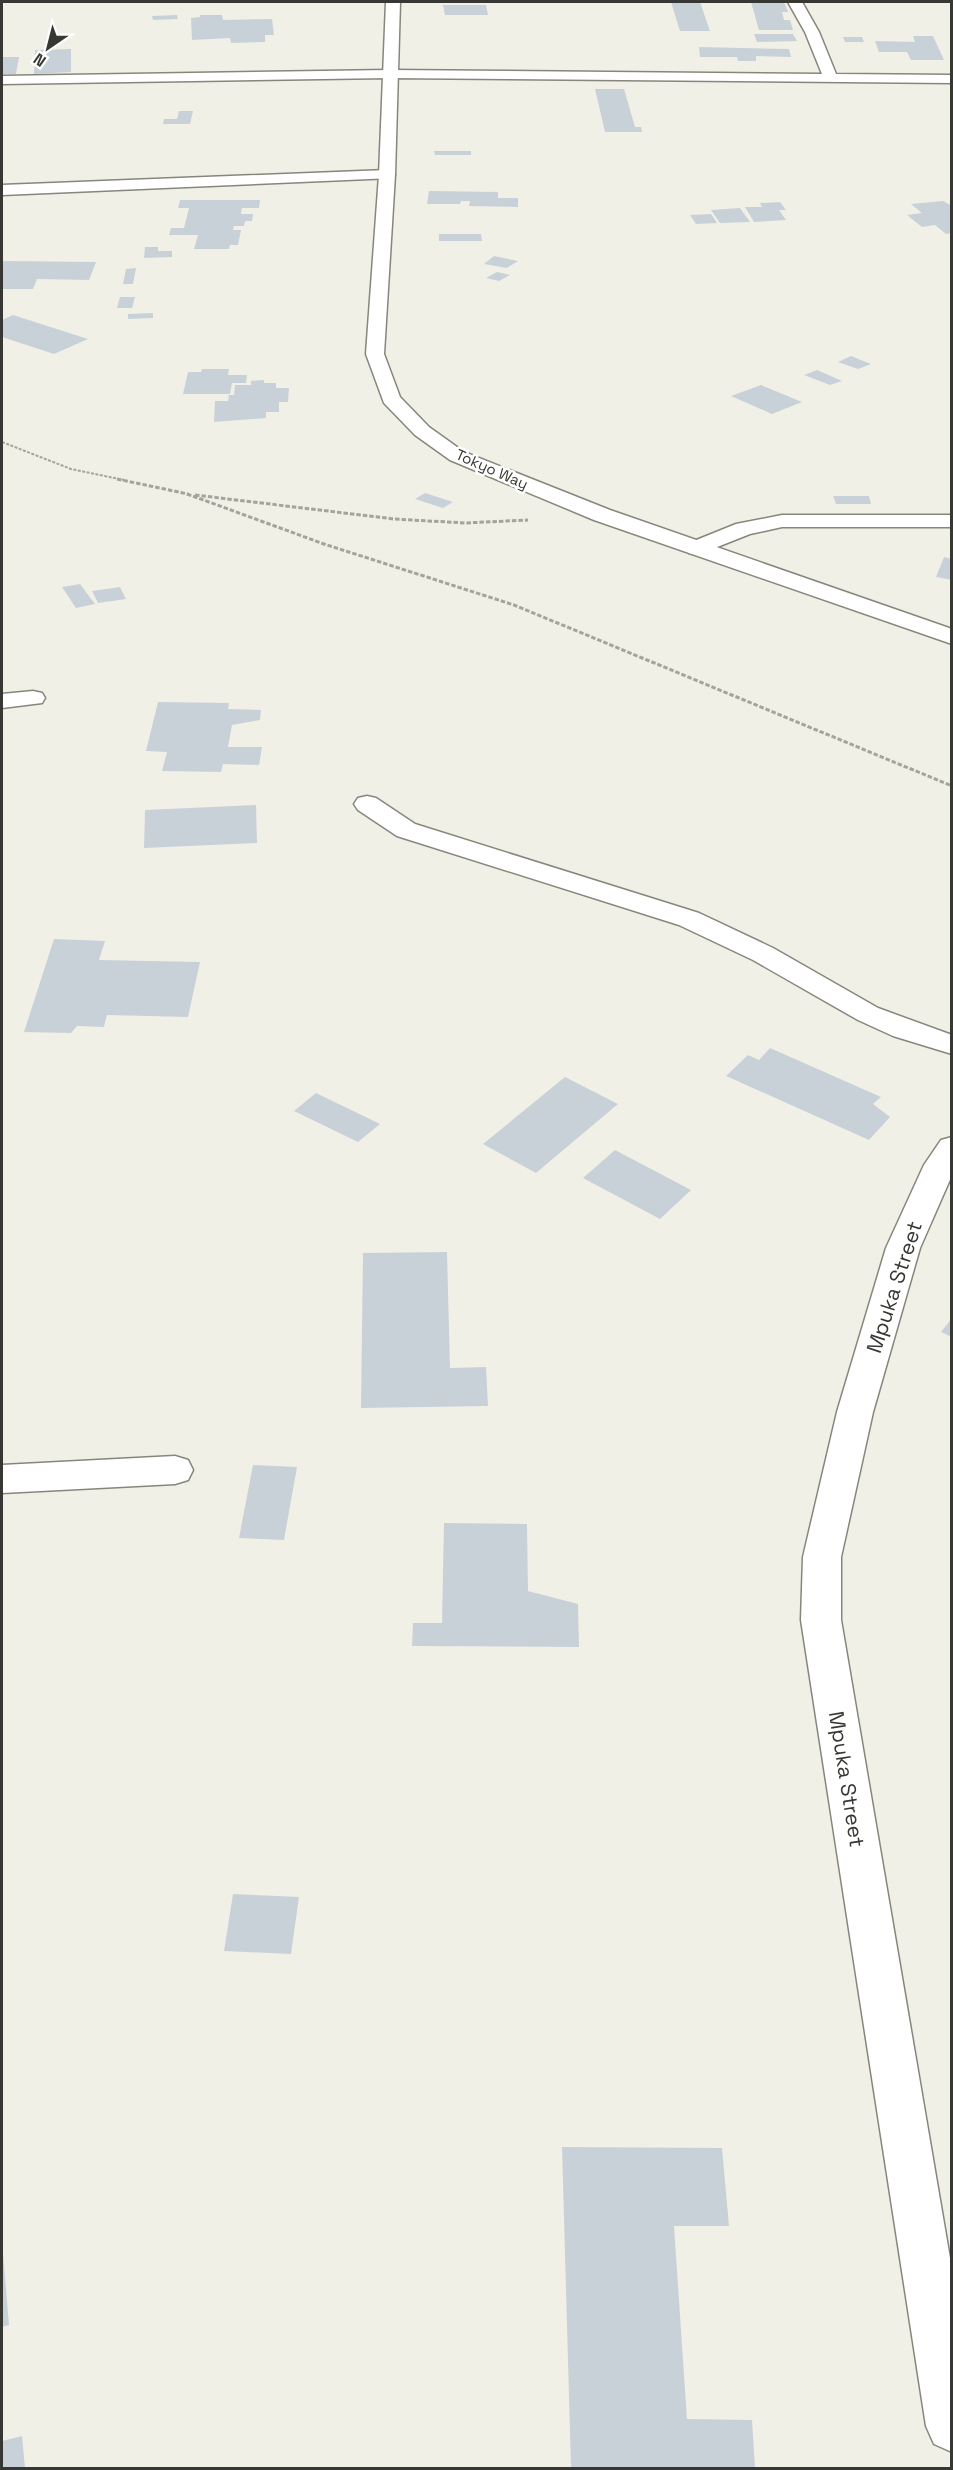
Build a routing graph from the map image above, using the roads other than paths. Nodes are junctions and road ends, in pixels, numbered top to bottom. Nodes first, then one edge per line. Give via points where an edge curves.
1 (393, 2) edge
2 (795, 2) edge
3 (389, 74) junction
4 (831, 78) junction
5 (951, 79) edge
6 (2, 80) edge
7 (387, 175) junction
8 (2, 190) edge
9 (951, 521) edge
10 (697, 548) junction
11 (951, 637) edge
12 (33, 698) dead end
13 (2, 701) edge
14 (367, 804) dead end
15 (951, 1044) edge
16 (951, 1147) edge
17 (175, 1470) dead end
18 (2, 1479) edge
19 (951, 2426) edge

1 - 3 street, Tokyo Way
2 - 4 street
3 - 4 street
3 - 6 street
3 - 7 street, Tokyo Way
4 - 5 street
7 - 8 street
7 - 10 street, Tokyo Way via 375,354 391,399 422,431 457,456 602,515
9 - 10 street via 782,521 744,529
10 - 11 street, Tokyo Way
12 - 13 street
14 - 15 street via 406,830 689,919 763,954 868,1014
16 - 19 street, Mpuka Street via 903,1248 855,1412 822,1557 820,1620
17 - 18 street

